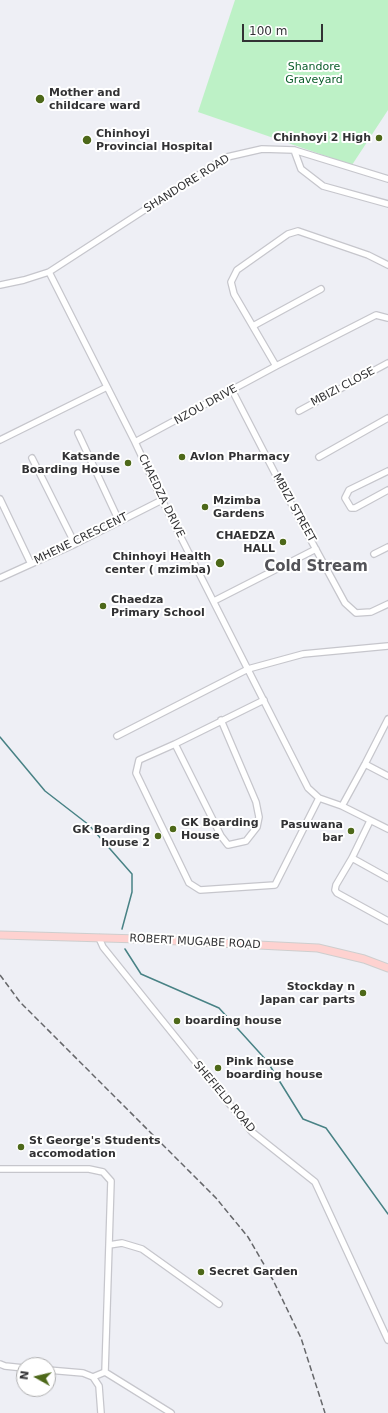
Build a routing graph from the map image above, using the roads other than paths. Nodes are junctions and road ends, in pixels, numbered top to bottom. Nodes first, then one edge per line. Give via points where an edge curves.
1 (294, 150) junction
2 (388, 179) edge
3 (388, 204) edge
4 (388, 264) edge
5 (49, 272) junction
6 (0, 285) edge
7 (321, 290) dead end
8 (387, 317) edge
9 (253, 326) junction
10 (388, 363) edge
11 (276, 366) junction
12 (107, 387) junction
13 (232, 390) junction
14 (299, 411) dead end
15 (388, 418) edge
16 (78, 433) dead end
17 (0, 440) edge
18 (135, 442) junction
19 (32, 458) dead end
20 (319, 458) dead end
21 (388, 471) edge
22 (388, 490) edge
23 (0, 499) edge
24 (162, 500) junction
25 (119, 521) junction
26 (74, 544) junction
27 (388, 546) edge
28 (316, 549) junction
29 (374, 554) dead end
30 (30, 564) junction
31 (0, 578) edge
32 (214, 601) junction
33 (388, 604) edge
34 (388, 646) edge
35 (248, 668) junction
36 (264, 700) junction
37 (221, 720) junction
38 (388, 720) edge
39 (117, 736) dead end
40 (175, 744) junction
41 (365, 764) junction
42 (388, 776) edge
43 (319, 798) junction
44 (342, 806) junction
45 (370, 821) junction
46 (388, 829) edge
47 (352, 858) junction
48 (388, 878) edge
49 (388, 921) edge
50 (0, 935) edge
51 (99, 938) junction
52 (388, 968) edge
53 (0, 1169) edge
54 (109, 1245) junction
55 (219, 1304) dead end
56 (388, 1340) edge
57 (0, 1364) edge
58 (16, 1367) edge
59 (56, 1371) edge
60 (104, 1372) junction
61 (93, 1377) junction
62 (101, 1413) edge
63 (171, 1413) edge

1 - 2 street, SHANDORE ROAD
1 - 3 street via 301,169 323,186
1 - 5 street, SHANDORE ROAD via 262,149 227,157
4 - 9 street via 298,231 288,234 237,270 231,282 234,294
5 - 6 street, SHANDORE ROAD
5 - 12 street, CHAEDZA DRIVE
7 - 9 street
8 - 11 street, NZOU DRIVE via 376,315
9 - 11 street
10 - 14 street, MBIZI CLOSE
11 - 13 street, NZOU DRIVE
12 - 17 street
12 - 18 street, CHAEDZA DRIVE
13 - 18 street, NZOU DRIVE
13 - 28 street, MBIZI STREET
15 - 20 street
16 - 25 street
18 - 24 street, CHAEDZA DRIVE
19 - 26 street
21 - 22 street via 349,490 345,498 351,508 355,508
23 - 30 street
24 - 25 street, MHENE CRESCENT
24 - 32 street, CHAEDZA DRIVE
25 - 26 street, MHENE CRESCENT
26 - 30 street, MHENE CRESCENT
27 - 29 street
28 - 32 street
28 - 33 street, MBIZI STREET via 345,603 356,613 371,612
30 - 31 street, MHENE CRESCENT
32 - 35 street, CHAEDZA DRIVE
34 - 35 street via 303,654
35 - 36 street, CHAEDZA DRIVE
35 - 39 street
36 - 37 street
36 - 43 street, CHAEDZA DRIVE via 308,788
37 - 40 street
37 - 40 street via 256,802 259,817 257,828 246,841 228,845 221,836
38 - 41 street
40 - 43 street via 139,760 136,773 189,883 200,890 275,885
41 - 42 street
41 - 44 street
43 - 44 street, CHAEDZA DRIVE
44 - 45 street, CHAEDZA DRIVE
45 - 46 street, CHAEDZA DRIVE
45 - 47 street
47 - 48 street
47 - 49 street via 335,890
50 - 51 main road, ROBERT MUGABE ROAD
51 - 52 main road, ROBERT MUGABE ROAD via 318,948 364,959
51 - 56 street, SHEFIELD ROAD via 103,947 252,1132 315,1182
53 - 54 street via 89,1169 103,1172 111,1180
54 - 55 street via 122,1243 142,1249
54 - 60 street
57 - 58 street
59 - 61 street via 83,1373
60 - 61 street
60 - 63 street
61 - 62 street via 99,1386

